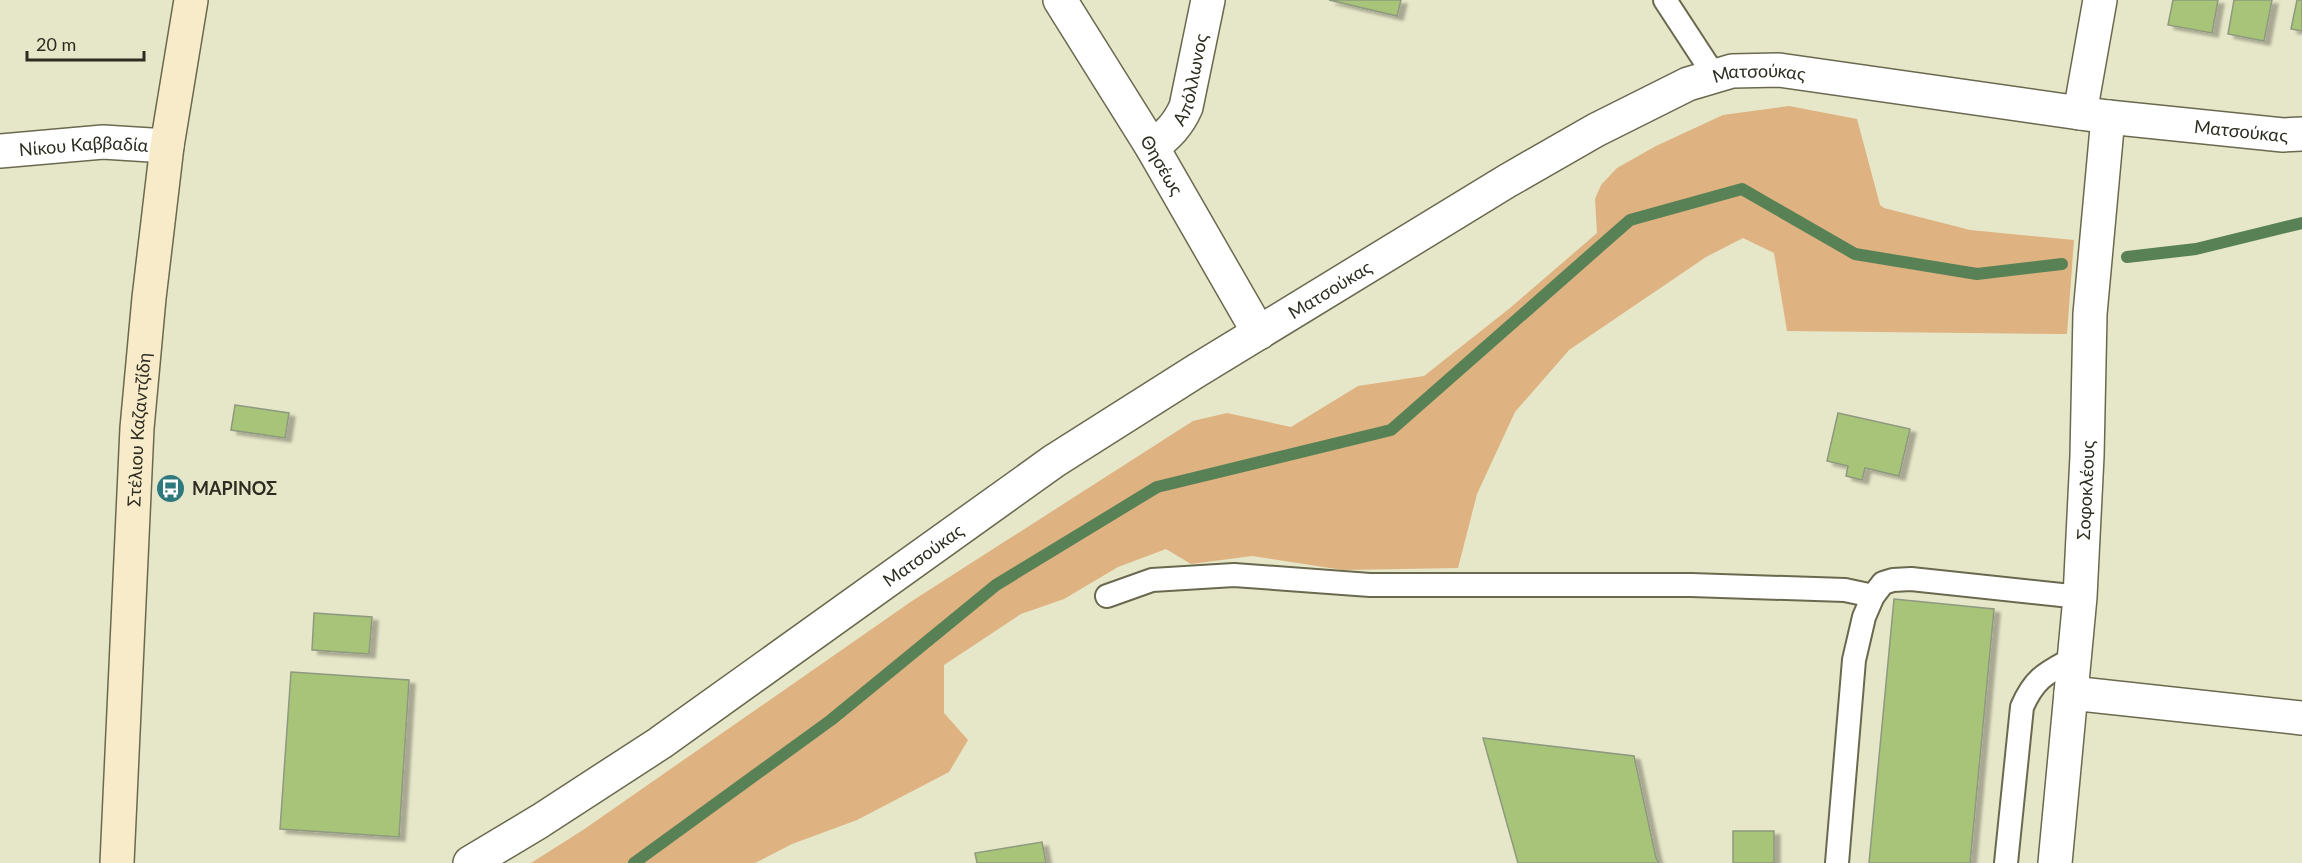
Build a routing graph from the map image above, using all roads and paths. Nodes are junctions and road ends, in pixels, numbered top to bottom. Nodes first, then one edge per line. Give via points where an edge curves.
1 (191, 0) edge
2 (1060, 0) edge
3 (1208, 0) edge
4 (1665, 0) edge
5 (2100, 0) edge
6 (1714, 75) junction
7 (2094, 115) junction
8 (2302, 134) edge
9 (167, 147) junction
10 (1152, 147) junction
11 (0, 151) edge
12 (1259, 333) junction
13 (1107, 596) dead end
14 (1873, 596) junction
15 (2080, 597) junction
16 (2074, 658) junction
17 (2071, 693) junction
18 (2302, 718) edge
19 (117, 863) edge
20 (470, 863) edge
21 (1837, 863) edge
22 (2006, 863) edge
23 (2055, 863) edge

1 - 9 main road, Στέλιου Καζαντζίδη
2 - 10 street, Θησέως
3 - 10 street, Απόλλωνος via 1186,107 1179,123
4 - 6 lane
5 - 7 street, Σοφοκλέους
6 - 7 street, Ματσούκας via 1779,70
6 - 12 street, Ματσούκας via 1659,96 1596,130
7 - 8 street, Ματσούκας
7 - 15 street, Σοφοκλέους
9 - 11 street, Νίκου Καββαδία via 103,142
9 - 19 main road, Στέλιου Καζαντζίδη via 137,429
10 - 12 street, Θησέως
12 - 20 street, Ματσούκας via 1054,461 660,743
13 - 14 lane via 1152,580 1234,574 1370,585 1691,585 1845,590
14 - 15 lane via 1883,583 1911,579
14 - 21 lane via 1854,660
15 - 16 street, Σοφοκλέους
16 - 17 street, Σοφοκλέους
16 - 22 lane via 2030,688 2022,707
17 - 18 street
17 - 23 street, Σοφοκλέους

